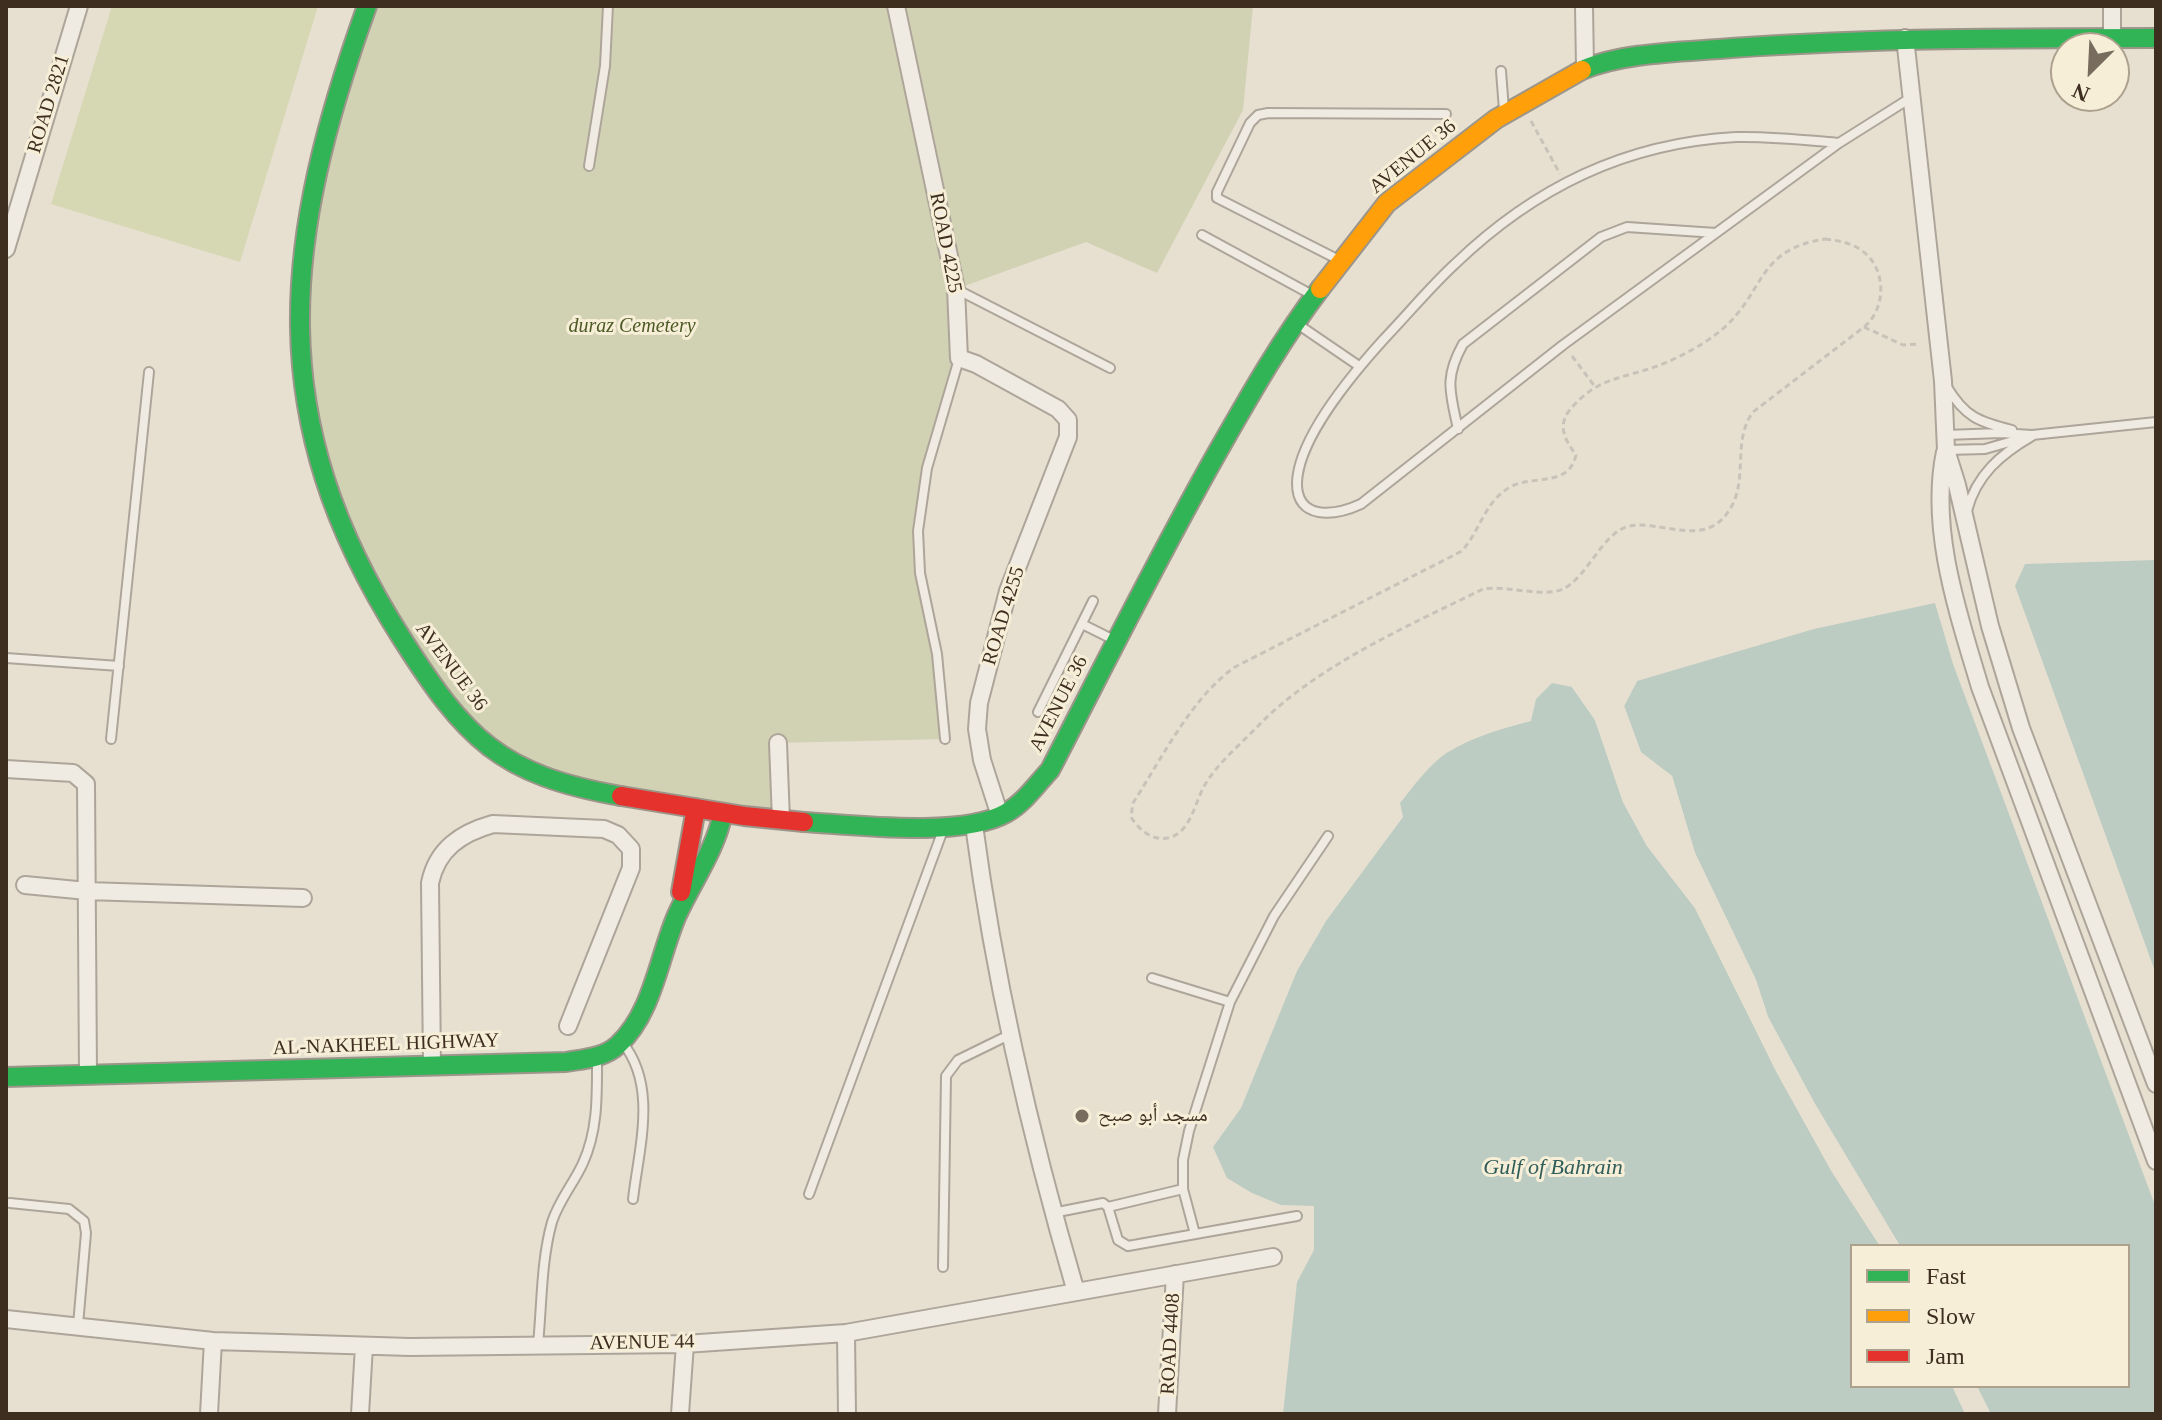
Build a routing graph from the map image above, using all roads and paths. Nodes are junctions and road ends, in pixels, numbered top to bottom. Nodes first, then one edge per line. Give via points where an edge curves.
1 (79, 6) edge
2 (367, 6) edge
3 (608, 6) edge
4 (896, 6) edge
5 (1584, 6) edge
6 (2112, 6) edge
7 (2112, 32) edge
8 (1905, 38) junction
9 (2050, 38) edge
10 (2130, 38) edge
11 (2156, 38) edge
12 (1585, 68) junction
13 (1501, 71) dead end
14 (1912, 97) junction
15 (1522, 104) junction
16 (1446, 114) dead end
17 (1505, 114) junction
18 (1839, 143) junction
19 (589, 166) dead end
20 (1565, 183) junction
21 (1716, 233) junction
22 (1202, 235) dead end
23 (6, 249) edge
24 (1341, 260) junction
25 (956, 289) junction
26 (1314, 296) junction
27 (1295, 322) junction
28 (1864, 327) junction
29 (1930, 344) dead end
30 (1563, 345) junction
31 (959, 358) junction
32 (1359, 366) junction
33 (1110, 368) dead end
34 (149, 372) dead end
35 (1943, 381) junction
36 (1596, 388) junction
37 (2156, 422) edge
38 (1458, 429) junction
39 (2032, 435) junction
40 (1945, 443) junction
41 (1965, 521) junction
42 (1093, 601) dead end
43 (1082, 624) junction
44 (1117, 642) junction
45 (6, 658) edge
46 (119, 666) junction
47 (1038, 712) dead end
48 (111, 739) dead end
49 (945, 739) dead end
50 (778, 743) dead end
51 (6, 769) edge
52 (696, 808) junction
53 (723, 813) junction
54 (1000, 816) junction
55 (781, 820) junction
56 (974, 825) junction
57 (945, 826) junction
58 (1328, 836) dead end
59 (25, 885) dead end
60 (87, 891) junction
61 (303, 898) dead end
62 (677, 913) junction
63 (1152, 978) dead end
64 (1230, 1002) junction
65 (568, 1026) dead end
66 (1009, 1035) junction
67 (622, 1041) junction
68 (597, 1057) junction
69 (432, 1066) junction
70 (88, 1075) junction
71 (6, 1077) edge
72 (2156, 1084) edge
73 (2156, 1161) edge
74 (1183, 1189) junction
75 (809, 1194) dead end
76 (633, 1199) dead end
77 (10, 1203) dead end
78 (1108, 1207) junction
79 (1053, 1214) junction
80 (1297, 1216) dead end
81 (1195, 1234) junction
82 (1273, 1257) dead end
83 (943, 1267) dead end
84 (1175, 1274) junction
85 (1076, 1292) junction
86 (6, 1319) edge
87 (78, 1325) junction
88 (846, 1333) junction
89 (213, 1341) junction
90 (538, 1344) junction
91 (685, 1344) junction
92 (364, 1346) junction
93 (209, 1414) edge
94 (360, 1414) edge
95 (680, 1414) edge
96 (847, 1414) edge
97 (1167, 1414) edge

1 - 23 street, ROAD 2821
2 - 52 street, AVENUE 36 via 336,97 301,264 298,346 307,418 327,489 385,614 469,729 531,773 577,789
3 - 19 lane via 605,66
4 - 25 street, ROAD 4225
5 - 12 street
6 - 7 street
8 - 9 street, AVENUE 36
8 - 12 street, AVENUE 36 via 1716,48
8 - 14 street
10 - 11 street, AVENUE 36
12 - 15 street, AVENUE 36
13 - 17 lane
14 - 18 lane
14 - 35 street
15 - 17 street, AVENUE 36
15 - 20 path
16 - 24 lane via 1268,113 1250,123 1217,198
17 - 24 street, AVENUE 36 via 1387,203
18 - 20 lane via 1752,137 1697,140 1615,159
18 - 21 lane
20 - 32 lane via 1483,238
21 - 30 lane
21 - 38 lane via 1627,227 1601,237 1463,344 1451,365
22 - 26 lane
24 - 26 street, AVENUE 36
25 - 31 street, ROAD 4225
25 - 33 lane
26 - 27 street, AVENUE 36
27 - 32 lane
27 - 44 street, AVENUE 36 via 1192,497
28 - 29 path via 1903,345
28 - 36 path via 1881,302 1879,277 1868,255 1847,242 1802,243 1781,253 1718,333 1660,365 1611,378
28 - 36 path via 1744,423 1738,492 1715,525 1694,531 1630,526 1609,540 1562,589 1483,589 1363,649 1276,708 1215,771 1181,831 1159,838 1136,826 1133,803 1218,679 1462,551 1492,501 1516,484 1566,473 1576,455 1564,438 1568,412
30 - 36 path
30 - 38 lane
31 - 49 lane via 927,468 918,531
31 - 54 street, ROAD 4255 via 1058,409 1068,420 1068,437 1008,591 979,703 982,760
32 - 38 lane via 1325,414 1298,473 1297,493 1304,506 1337,512 1361,504
34 - 46 lane
35 - 39 lane via 1966,413
35 - 40 street
37 - 39 lane
39 - 40 lane via 2001,433
39 - 40 lane via 1985,449
39 - 41 lane via 1991,466 1969,501
40 - 41 street
40 - 73 street via 1941,496 1949,568 1980,687
41 - 72 street via 2021,728
42 - 43 lane
43 - 44 lane
43 - 47 lane
44 - 54 street, AVENUE 36 via 1050,770
45 - 46 lane
46 - 48 lane
50 - 55 street
51 - 60 street via 73,773 83,780
52 - 53 street, AVENUE 36
52 - 62 street, AL-NAKHEEL HIGHWAY
53 - 55 street, AVENUE 36
53 - 62 street, AL-NAKHEEL HIGHWAY via 712,851
54 - 56 street, AVENUE 36
55 - 57 street, AVENUE 36
56 - 57 street, AVENUE 36
56 - 66 street
57 - 75 lane
58 - 64 lane via 1274,916
59 - 60 street
60 - 61 street
60 - 70 street
62 - 67 street, AL-NAKHEEL HIGHWAY via 646,997
63 - 64 lane
64 - 74 lane via 1185,1145
65 - 69 street via 631,868 631,849 604,829 493,824 475,829 448,847 430,883
66 - 79 street
66 - 83 lane via 958,1060 946,1076
67 - 68 street, AL-NAKHEEL HIGHWAY
67 - 76 lane via 643,1084
68 - 69 street, AL-NAKHEEL HIGHWAY
68 - 90 lane via 595,1126 584,1161 553,1220
69 - 70 street, AL-NAKHEEL HIGHWAY
70 - 71 street, AL-NAKHEEL HIGHWAY
74 - 78 lane
74 - 81 lane
77 - 87 lane via 69,1209 84,1221
78 - 79 lane via 1099,1203
78 - 81 lane via 1124,1245
79 - 85 street
80 - 81 lane
82 - 84 street, AVENUE 44
84 - 85 street, AVENUE 44
84 - 97 street, ROAD 4408
85 - 88 street, AVENUE 44
86 - 87 street, AVENUE 44
87 - 89 street, AVENUE 44
88 - 91 street, AVENUE 44
88 - 96 street
89 - 92 street, AVENUE 44
89 - 93 street
90 - 91 street, AVENUE 44
90 - 92 street, AVENUE 44
91 - 95 street
92 - 94 street

